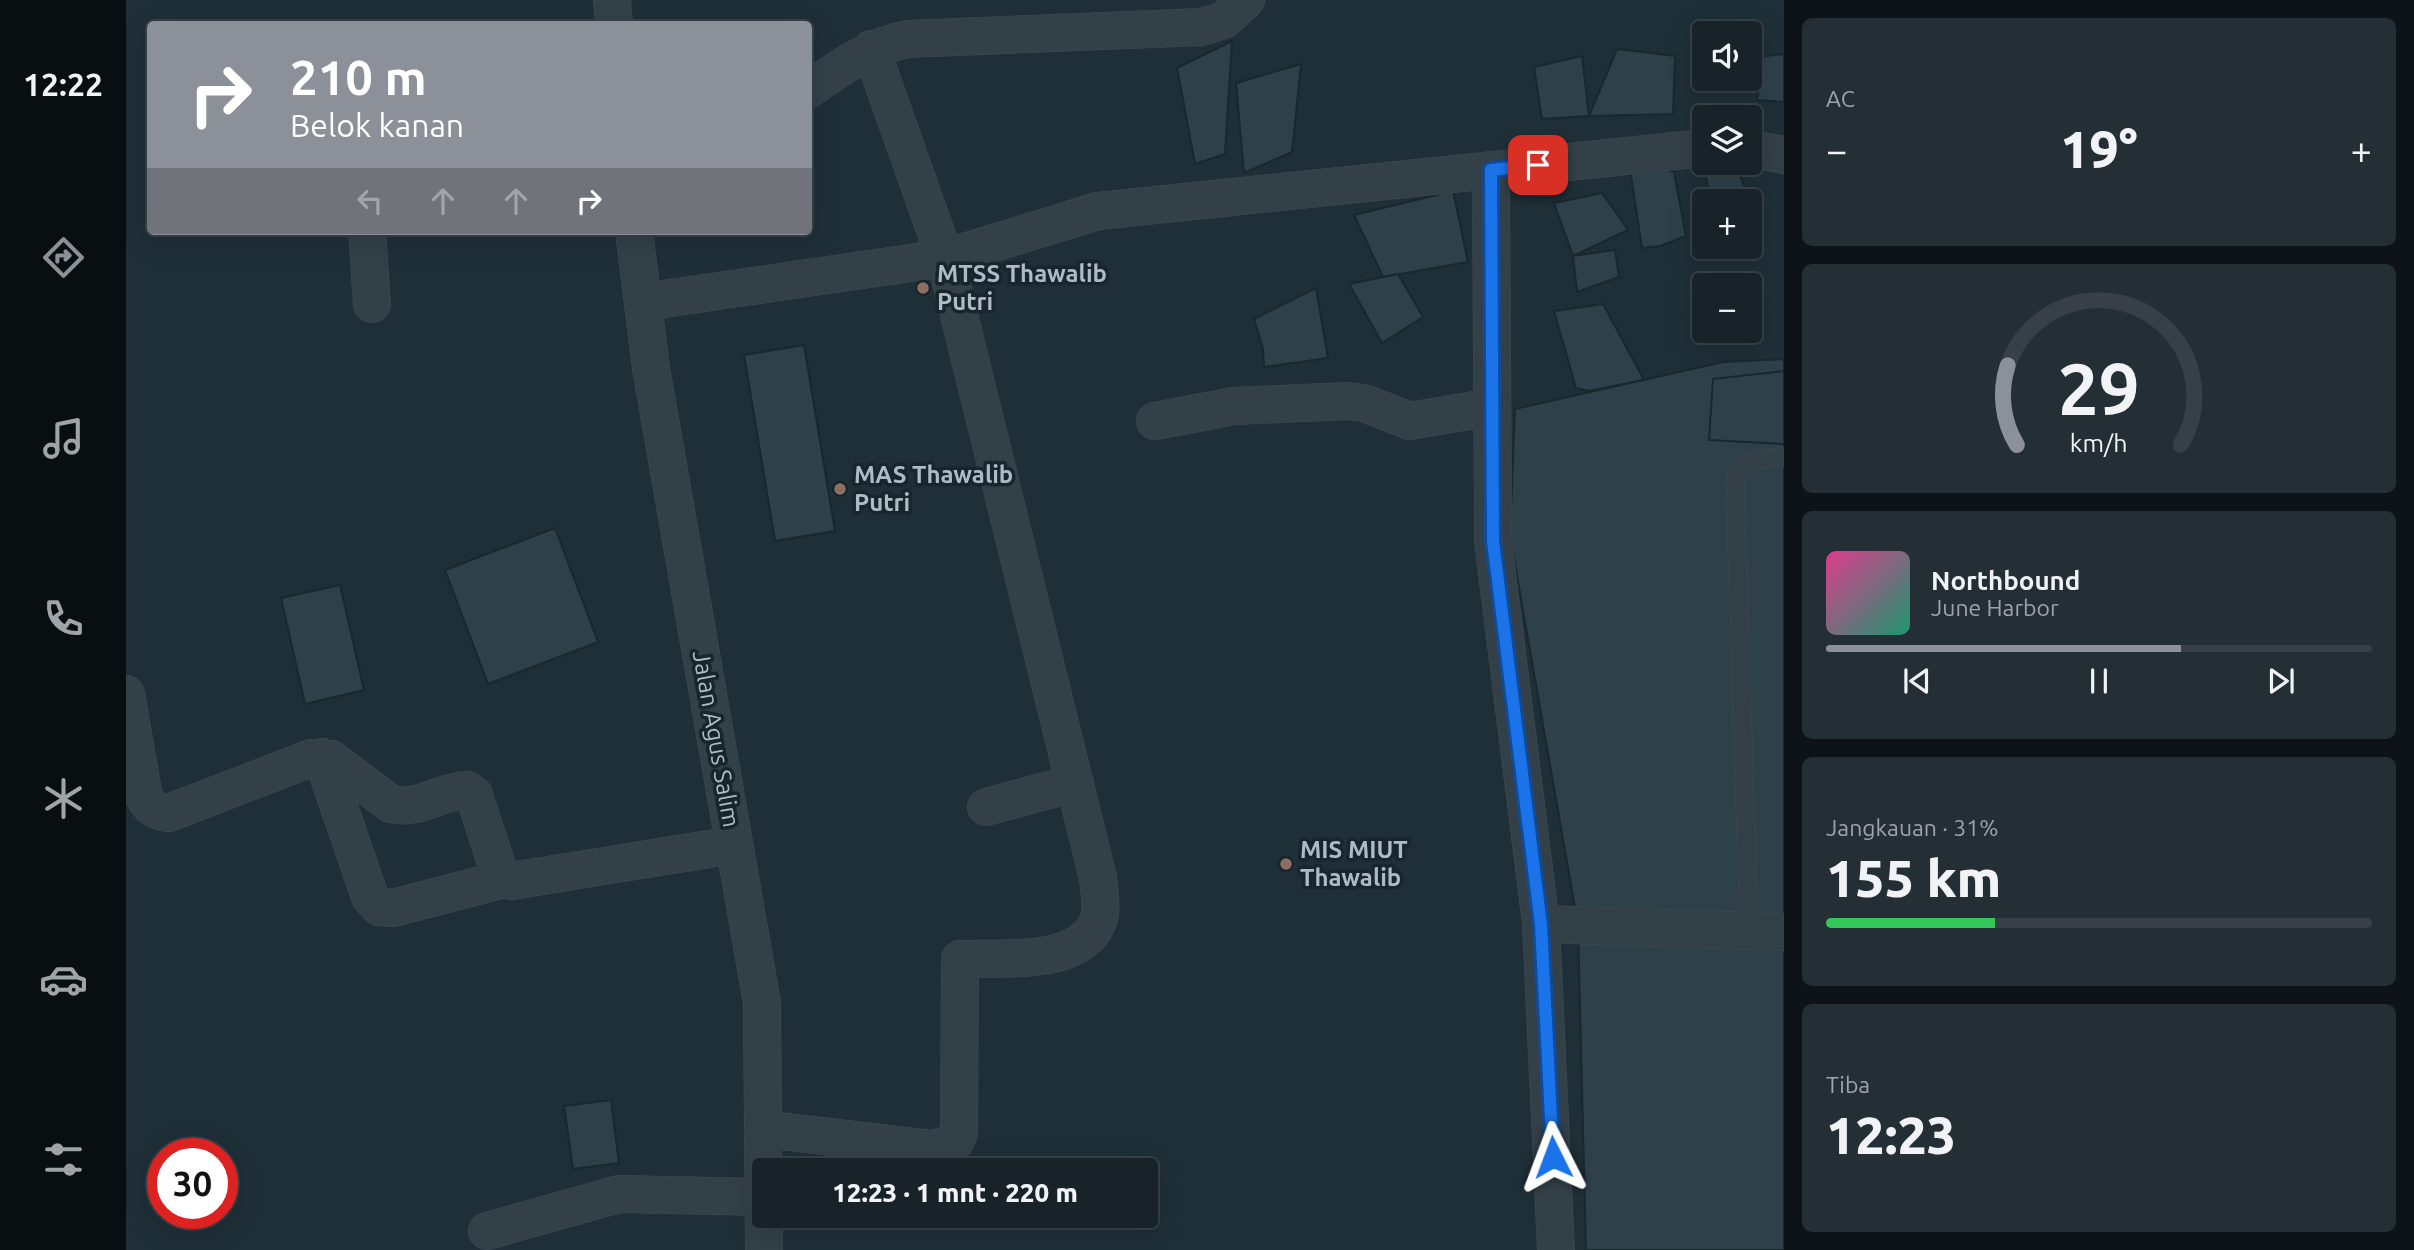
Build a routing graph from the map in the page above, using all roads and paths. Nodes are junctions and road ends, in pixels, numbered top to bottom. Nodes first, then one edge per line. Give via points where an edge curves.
1 (612, 0) edge
2 (1246, 0) edge
3 (614, 21) edge
4 (871, 49) junction
5 (812, 87) edge
6 (1692, 149) edge
7 (1762, 151) edge
8 (1784, 155) edge
9 (1491, 170) junction
10 (367, 235) edge
11 (635, 235) edge
12 (945, 258) junction
13 (643, 302) junction
14 (372, 304) dead end
15 (1492, 407) junction
16 (1155, 421) dead end
17 (1784, 457) edge
18 (126, 694) edge
19 (322, 757) junction
20 (1075, 783) junction
21 (986, 807) dead end
22 (734, 845) junction
23 (504, 879) junction
24 (1541, 925) junction
25 (1767, 932) edge
26 (763, 1129) junction
27 (763, 1158) edge
28 (752, 1197) edge
29 (764, 1228) edge
30 (486, 1231) dead end
31 (764, 1250) edge
32 (1556, 1250) edge

1 - 3 street
2 - 4 street via 1224,20 1202,27 907,38
4 - 5 street
4 - 12 street
6 - 9 street
7 - 8 street
9 - 12 street via 1098,211
9 - 15 street
10 - 14 street
11 - 13 street, Jalan Agus Salim
12 - 13 street
12 - 20 street
13 - 22 street, Jalan Agus Salim
15 - 16 street via 1410,421 1347,401 1234,406
15 - 24 street via 1493,541
17 - 25 lane via 1754,458 1741,467 1735,481
18 - 19 street via 144,797 160,812 169,813
19 - 23 street via 391,804 411,806 467,790 474,795
19 - 23 street via 370,897 379,907 393,908
20 - 21 street
20 - 26 street via 1098,878 1099,919 1085,943 1058,955 960,959 959,1133 955,1142 933,1149
22 - 23 street
22 - 26 street, Jalan Agus Salim via 762,1003
24 - 25 street
24 - 32 street
26 - 27 street, Jalan Agus Salim
28 - 30 street via 619,1194
29 - 31 street, Jalan Agus Salim

